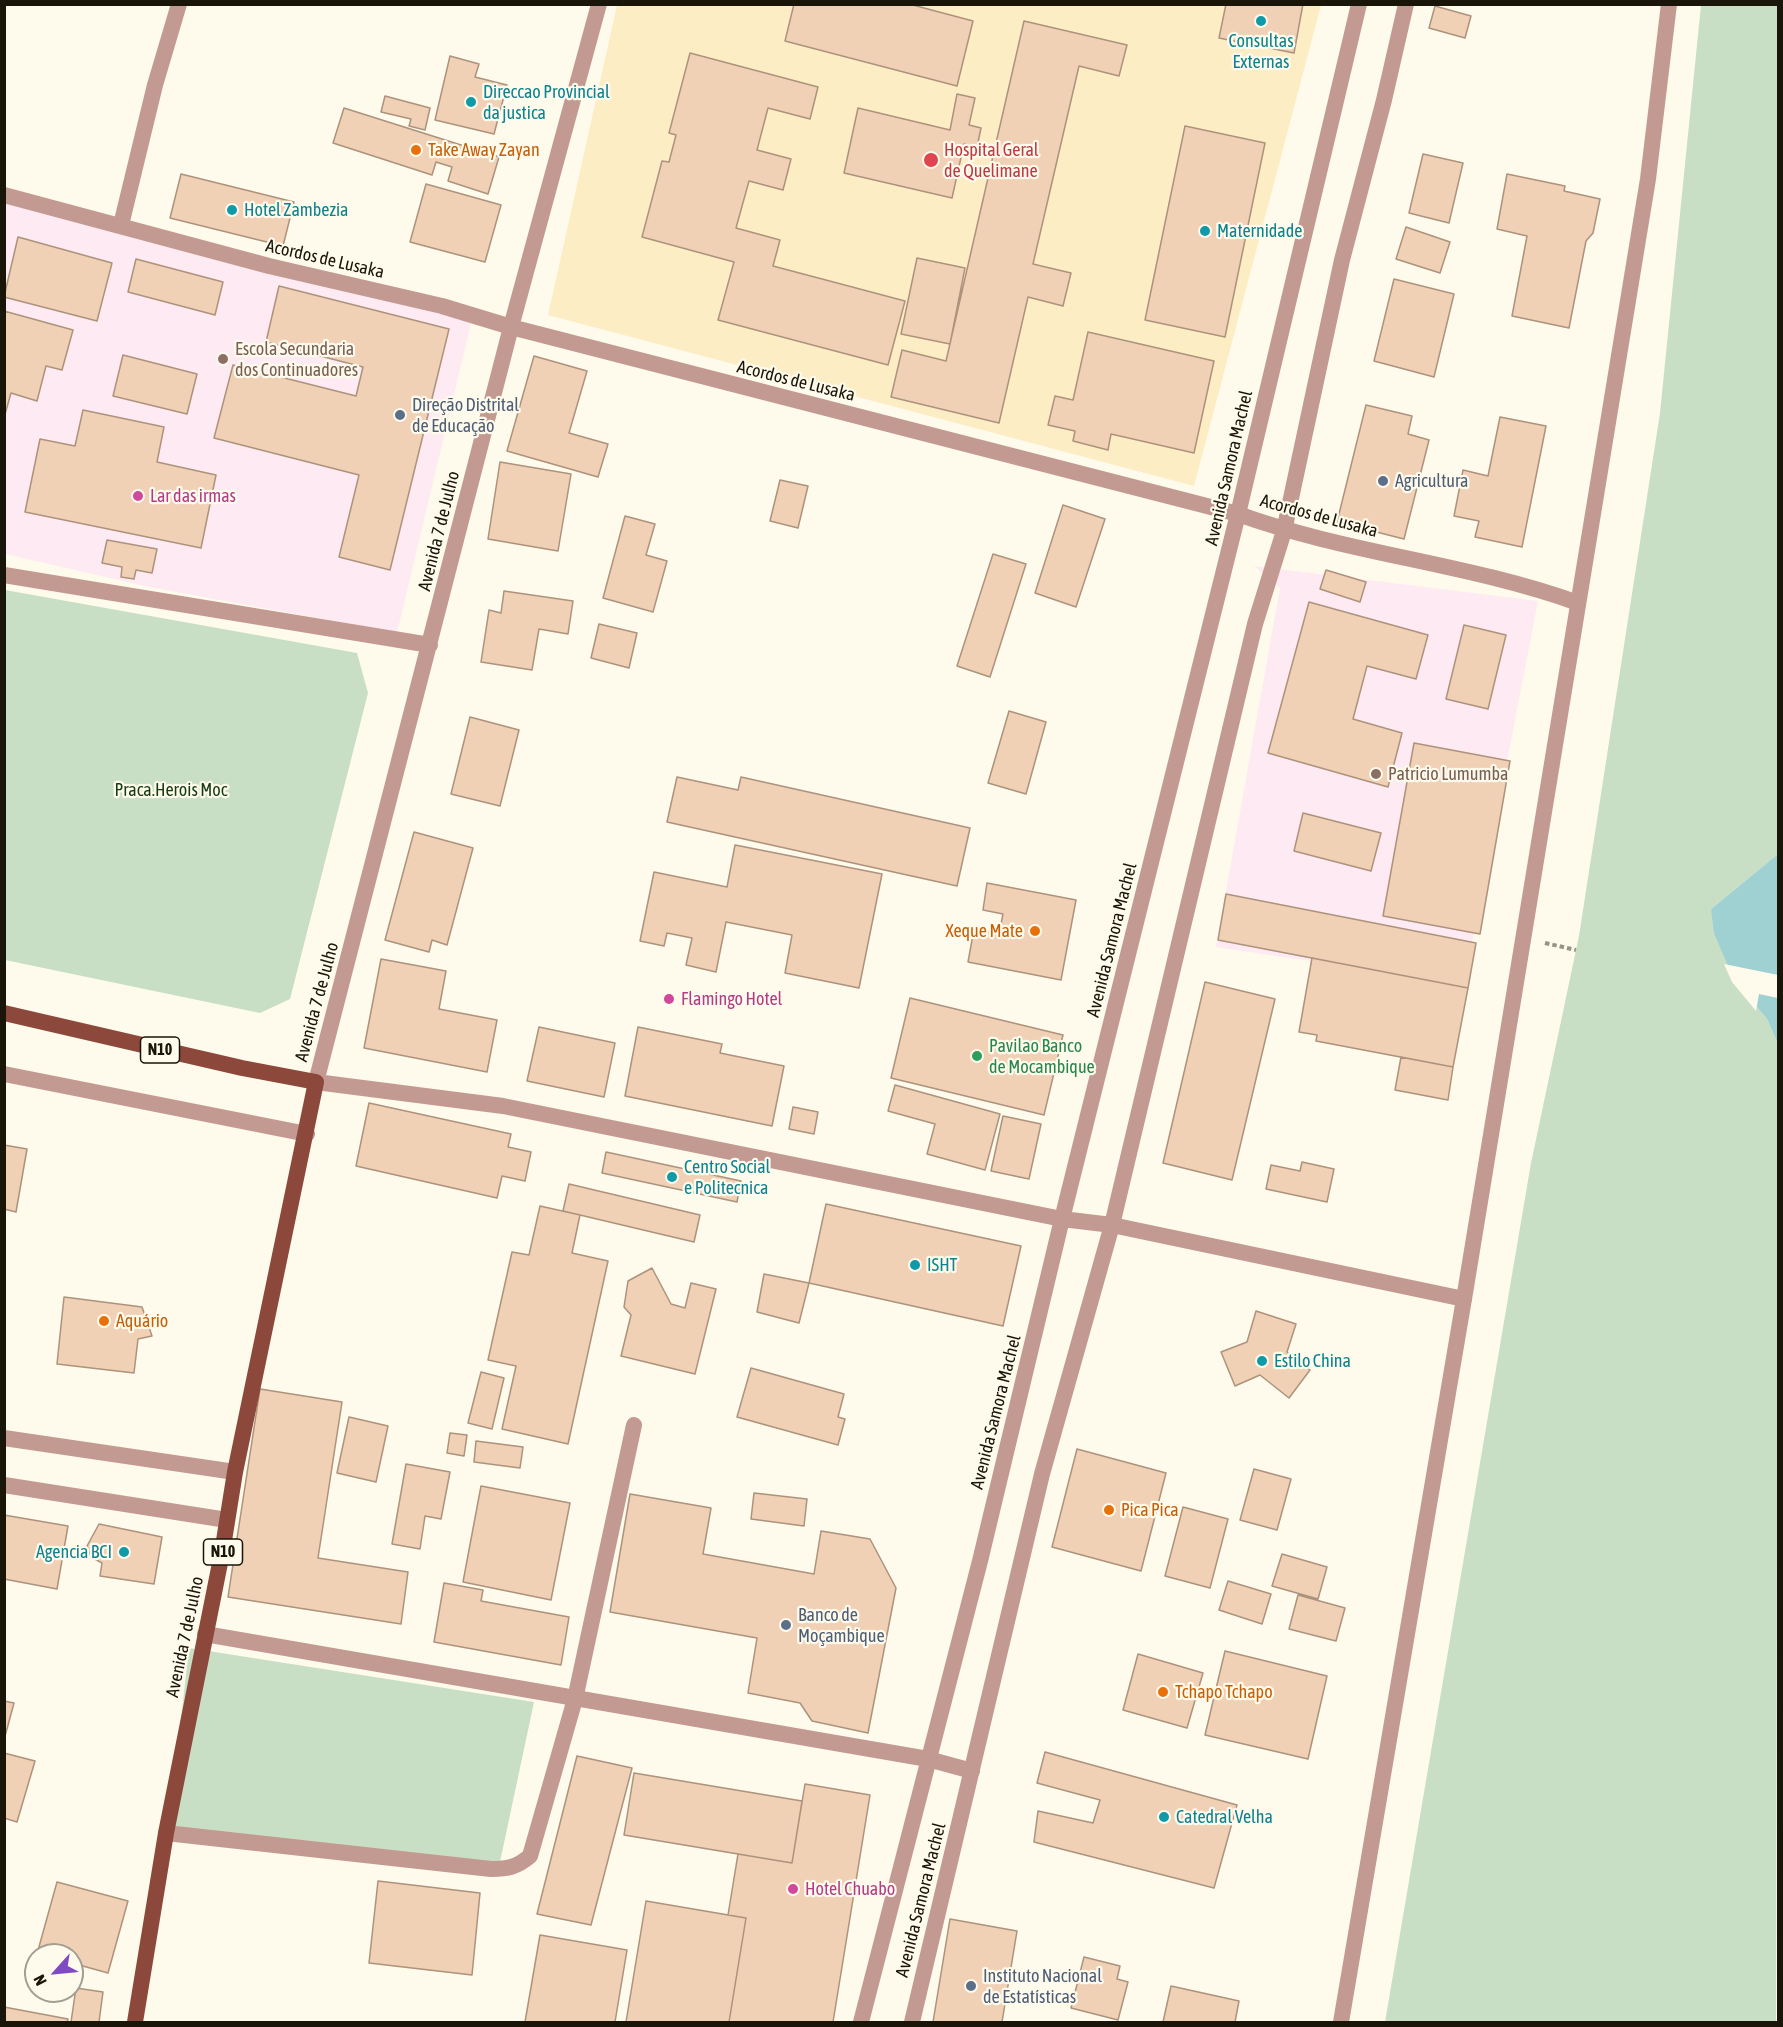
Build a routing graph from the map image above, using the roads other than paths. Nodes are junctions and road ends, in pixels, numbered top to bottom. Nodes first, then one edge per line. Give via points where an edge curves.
1 (179, 4) edge
2 (599, 4) edge
3 (1359, 4) edge
4 (1406, 4) edge
5 (1669, 4) edge
6 (4, 195) edge
7 (121, 225) junction
8 (511, 327) junction
9 (1238, 514) junction
10 (1284, 531) junction
11 (4, 575) edge
12 (1578, 603) junction
13 (430, 645) junction
14 (4, 1013) edge
15 (4, 1074) edge
16 (316, 1082) junction
17 (307, 1134) junction
18 (1062, 1219) junction
19 (1112, 1225) junction
20 (1464, 1299) junction
21 (634, 1425) dead end
22 (4, 1438) edge
23 (235, 1472) junction
24 (4, 1485) edge
25 (227, 1520) junction
26 (205, 1634) junction
27 (575, 1699) junction
28 (928, 1759) junction
29 (972, 1771) junction
30 (166, 1833) junction
31 (135, 2022) edge
32 (861, 2022) edge
33 (912, 2022) edge
34 (1341, 2022) edge

1 - 7 street
2 - 8 street, Avenida 7 de Julho
3 - 9 street, Avenida Samora Machel
4 - 10 street, Avenida Samora Machel via 1341,260
5 - 12 street via 1648,179
6 - 7 street, Acordos de Lusaka
7 - 8 street, Acordos de Lusaka
8 - 9 street, Acordos de Lusaka
8 - 13 street, Avenida 7 de Julho
9 - 10 street, Acordos de Lusaka
9 - 18 street, Avenida Samora Machel
10 - 12 street, Acordos de Lusaka via 1532,586
10 - 19 street, Avenida Samora Machel via 1255,624
11 - 13 street
12 - 20 street
13 - 16 street, Avenida 7 de Julho
14 - 16 main road, N10
15 - 17 street
16 - 17 main road, Avenida 7 de Julho / N10
16 - 18 street via 502,1106
17 - 23 main road, Avenida 7 de Julho / N10
18 - 19 street
18 - 28 street, Avenida Samora Machel
19 - 20 street
19 - 29 street, Avenida Samora Machel via 1042,1474
20 - 34 street
21 - 27 street
22 - 23 street
23 - 25 main road, Avenida 7 de Julho / N10
24 - 25 street
25 - 26 main road, Avenida 7 de Julho / N10
26 - 27 street
26 - 30 main road, Avenida 7 de Julho / N10
27 - 28 street
27 - 30 street via 530,1856 519,1865 491,1869
28 - 29 street
28 - 32 street, Avenida Samora Machel
29 - 33 street, Avenida Samora Machel
30 - 31 main road, Avenida 7 de Julho / N10

